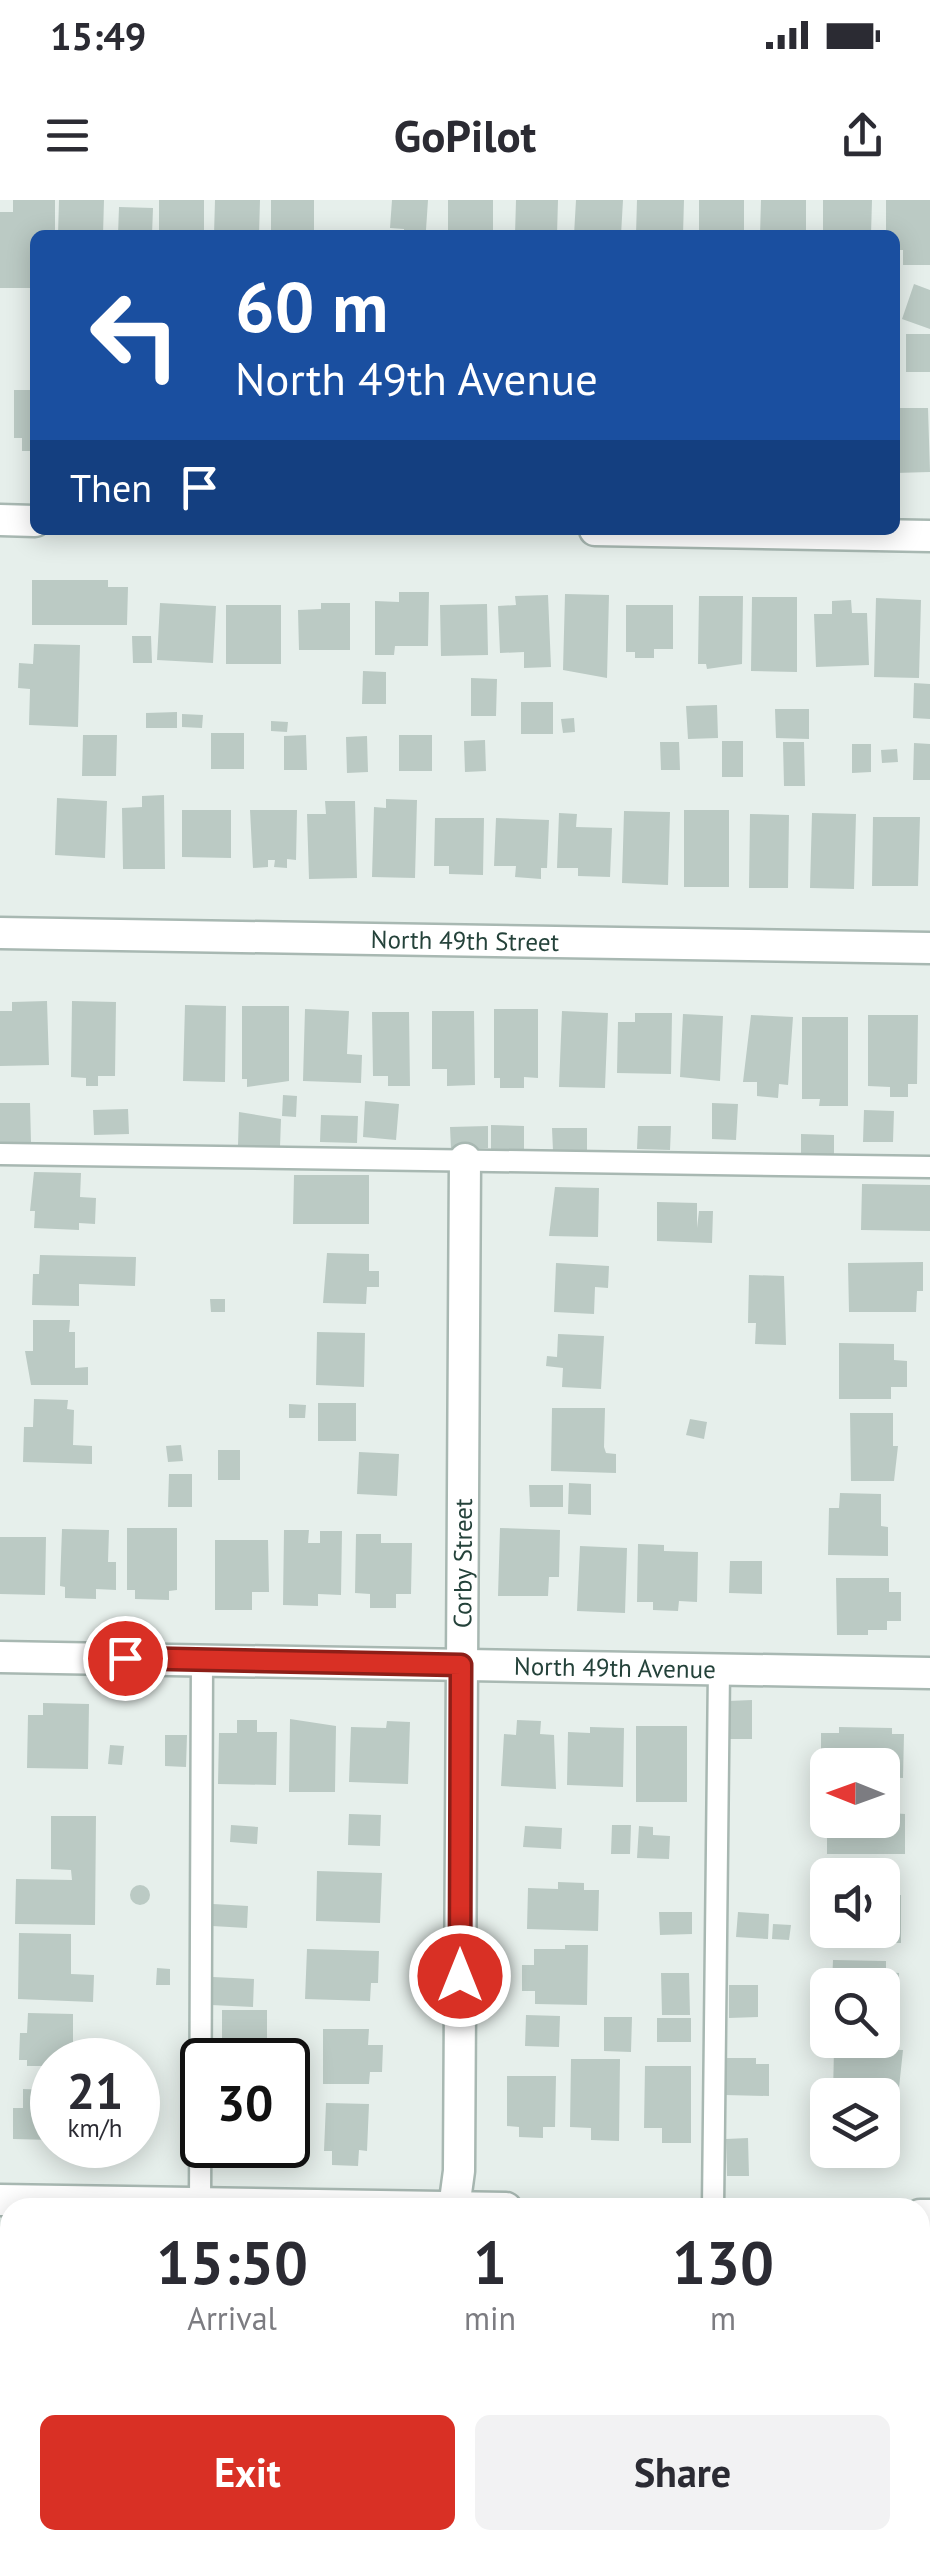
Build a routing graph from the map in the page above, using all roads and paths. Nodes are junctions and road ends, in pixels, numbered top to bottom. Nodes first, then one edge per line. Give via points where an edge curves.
1 (0, 520) edge
2 (30, 521) edge
3 (874, 535) edge
4 (930, 536) edge
5 (0, 932) edge
6 (930, 948) edge
7 (0, 1154) edge
8 (465, 1159) junction
9 (930, 1167) edge
10 (0, 1657) edge
11 (202, 1659) junction
12 (461, 1665) junction
13 (719, 1669) junction
14 (930, 1673) edge
15 (200, 2198) edge
16 (455, 2198) edge
17 (713, 2198) edge

1 - 2 street
3 - 4 street
5 - 6 street, North 49th Street
7 - 8 lane
8 - 9 lane
8 - 12 street, Corby Street
10 - 11 street, North 49th Avenue
11 - 12 street, North 49th Avenue
11 - 15 lane
12 - 13 street, North 49th Avenue
12 - 16 street, Corby Street
13 - 14 street, North 49th Avenue
13 - 17 lane

